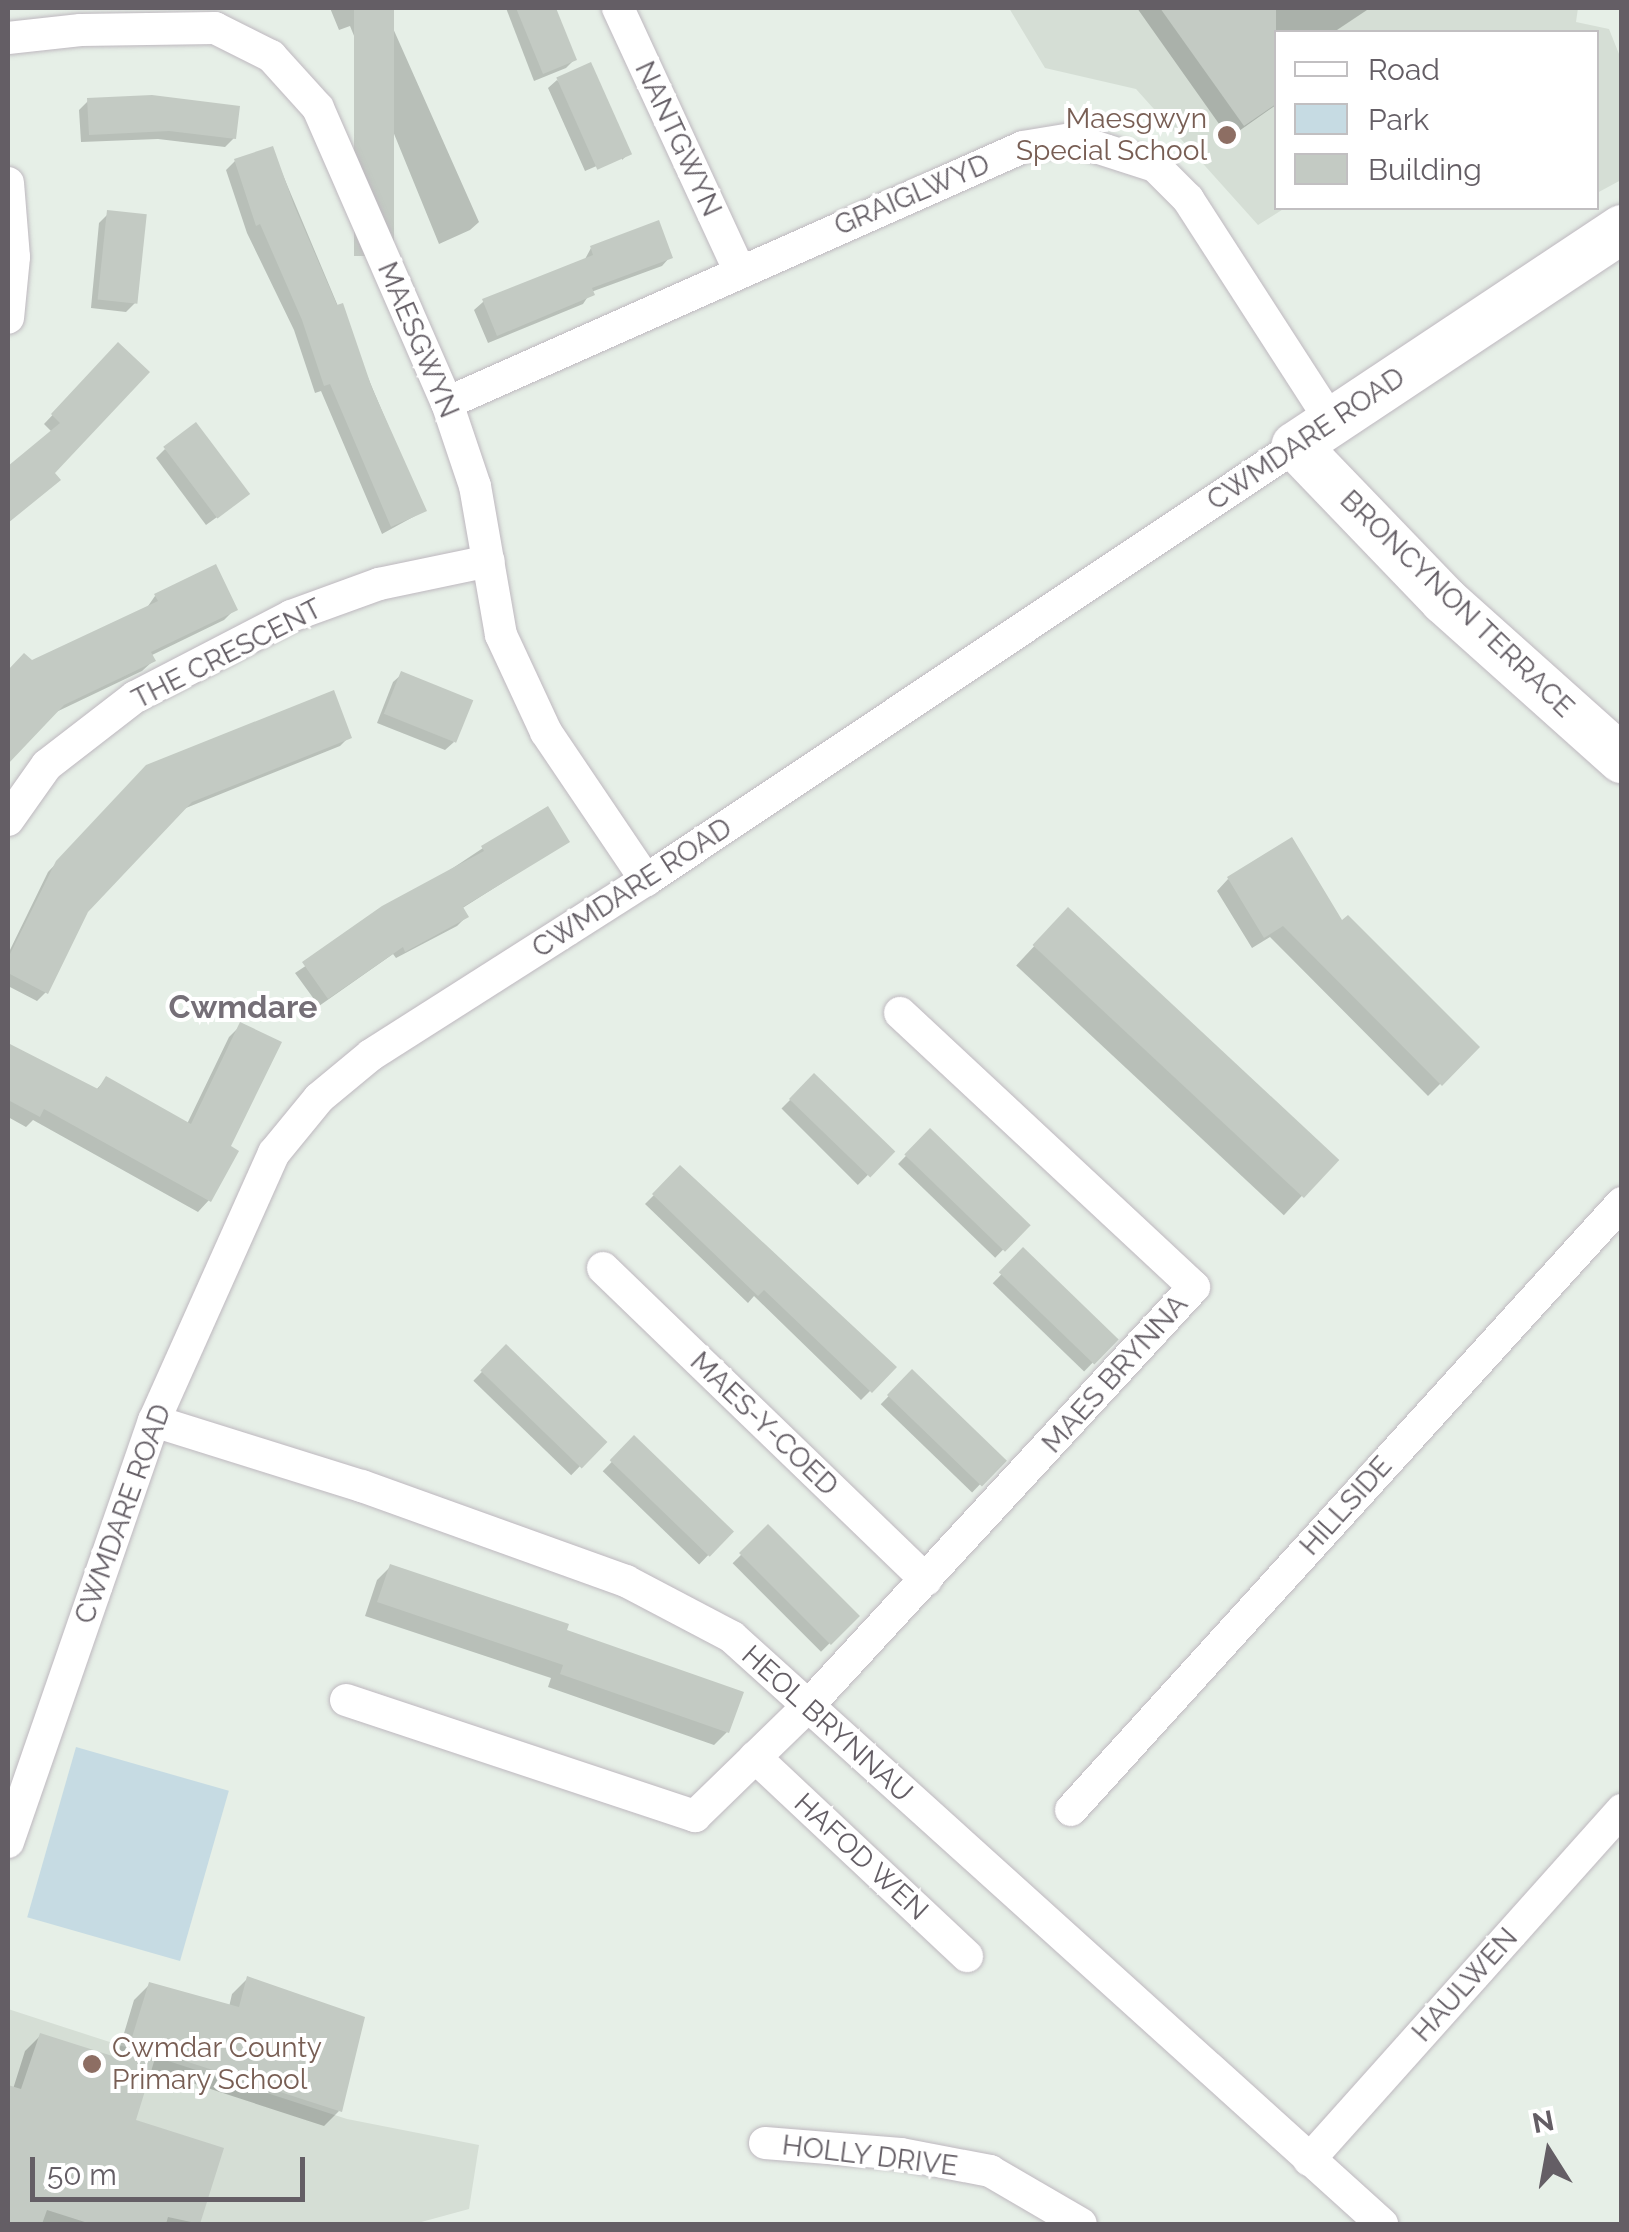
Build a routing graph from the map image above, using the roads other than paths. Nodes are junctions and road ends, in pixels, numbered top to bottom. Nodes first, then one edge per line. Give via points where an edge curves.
1 (618, 8) edge
2 (8, 38) edge
3 (8, 183) edge
4 (1622, 229) edge
5 (739, 270) junction
6 (8, 318) edge
7 (447, 403) junction
8 (1314, 434) junction
9 (489, 562) junction
10 (1622, 759) edge
11 (8, 820) edge
12 (646, 880) junction
13 (900, 1013) dead end
14 (1622, 1203) edge
15 (602, 1268) dead end
16 (154, 1421) junction
17 (926, 1580) junction
18 (346, 1700) dead end
19 (807, 1707) junction
20 (755, 1758) junction
21 (1071, 1810) dead end
22 (1622, 1810) edge
23 (8, 1842) edge
24 (967, 1956) dead end
25 (766, 2143) dead end
26 (1309, 2160) junction
27 (1080, 2224) edge
28 (1382, 2224) edge

1 - 5 street, NANTGWYN
2 - 7 street, MAESGWYN via 216,28 271,56 318,108
3 - 6 street via 14,257
4 - 8 street, CWMDARE ROAD
5 - 7 street, GRAIGLWYD
5 - 8 street, GRAIGLWYD via 1023,148 1071,139 1155,166 1188,199
7 - 9 street, MAESGWYN via 475,486
8 - 10 street, BRONCYNON TERRACE via 1444,600
8 - 12 street, CWMDARE ROAD
9 - 11 street, THE CRESCENT via 379,584 290,616 135,697 47,765
9 - 12 street, MAESGWYN via 501,634 546,732
12 - 16 street, CWMDARE ROAD via 371,1055 319,1098 274,1153
13 - 17 street, MAES BRYNNA via 1194,1287
14 - 21 street, HILLSIDE
15 - 17 street, MAES-Y-COED
16 - 19 street, HEOL BRYNNAU via 362,1486 626,1581 732,1637
16 - 23 street, CWMDARE ROAD
17 - 19 street
18 - 20 street via 694,1816
19 - 20 street
19 - 26 street, HEOL BRYNNAU
20 - 24 street, HAFOD WEN
22 - 26 street, HAULWEN
25 - 27 street, HOLLY DRIVE via 902,2154 990,2172
26 - 28 street, HEOL BRYNNAU

